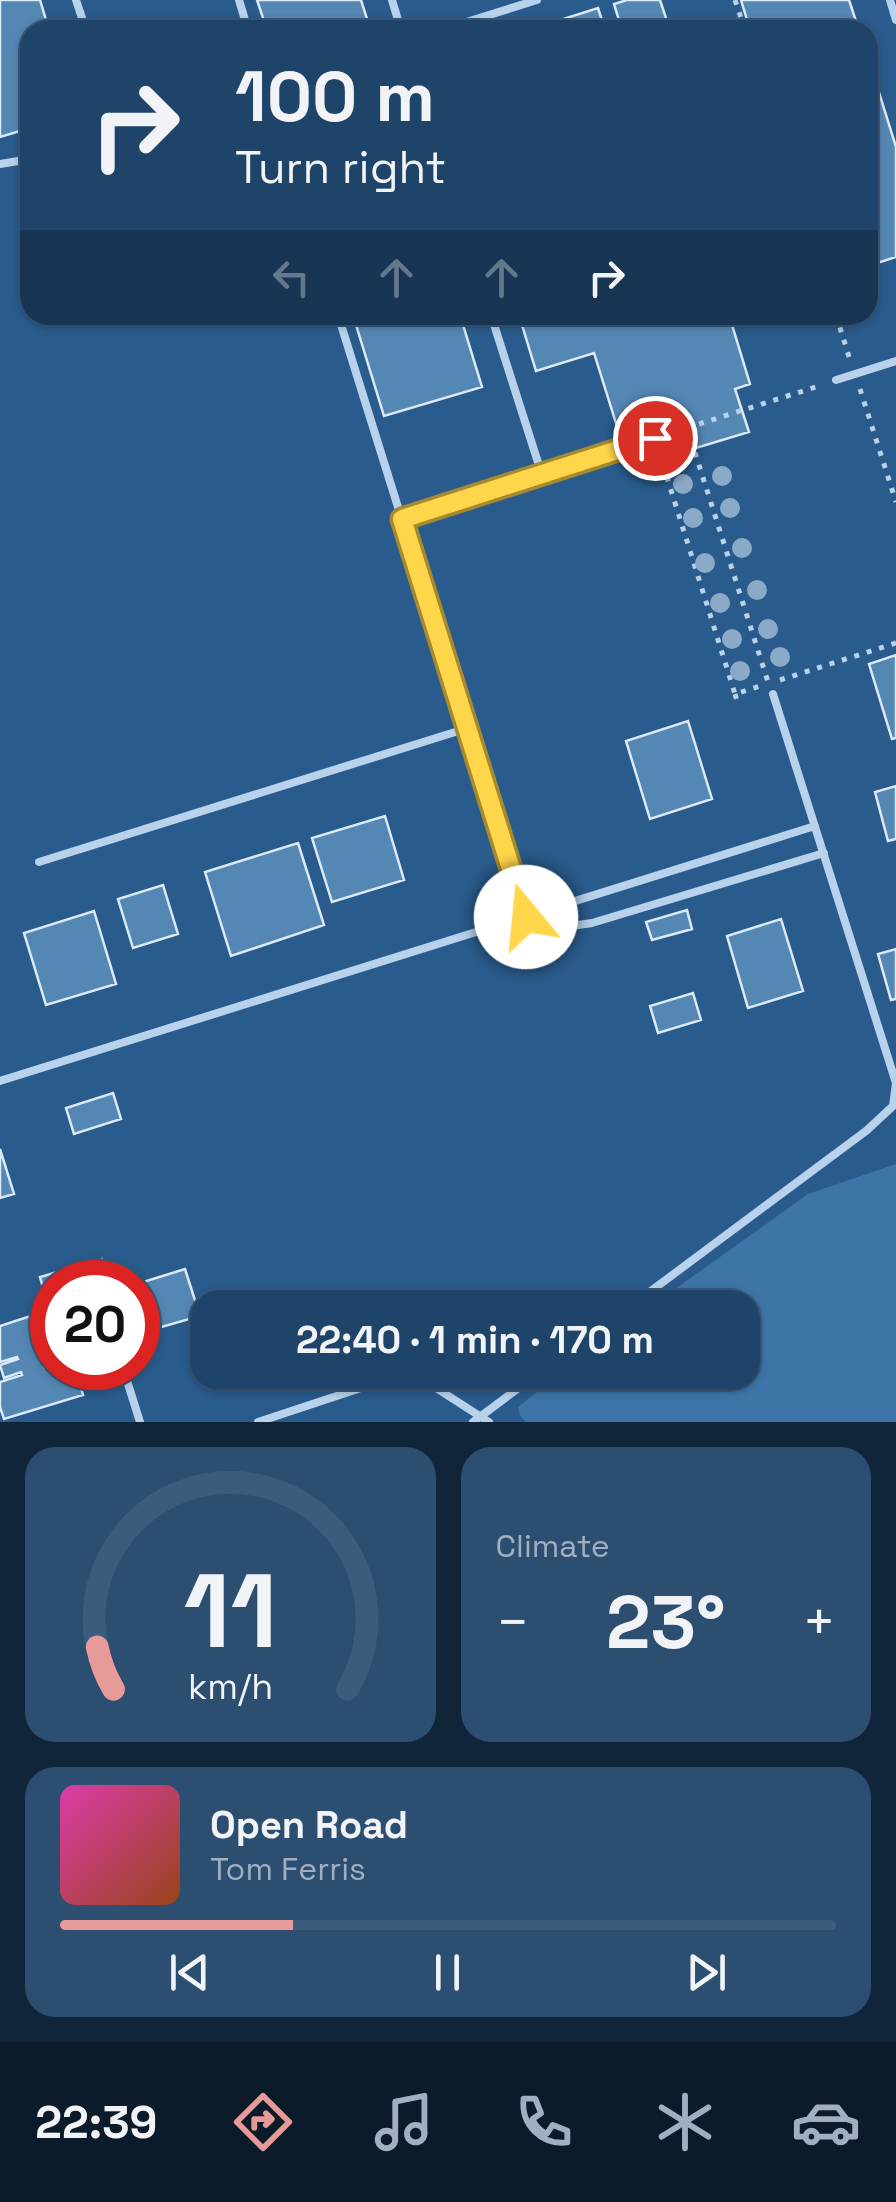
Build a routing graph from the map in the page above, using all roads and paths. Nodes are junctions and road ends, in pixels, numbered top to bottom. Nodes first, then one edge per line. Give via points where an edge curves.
1 (537, 0) edge
2 (890, 0) edge
3 (473, 20) edge
4 (896, 20) edge
5 (341, 325) edge
6 (494, 325) edge
7 (839, 325) edge
8 (896, 361) edge
9 (855, 374) junction
10 (836, 380) joint
11 (686, 428) junction
12 (655, 438) junction
13 (542, 475) junction
14 (896, 502) edge
15 (402, 519) junction
16 (896, 643) edge
17 (769, 684) junction
18 (735, 694) junction
19 (772, 694) joint
20 (738, 705) dead end
21 (468, 728) junction
22 (814, 826) junction
23 (824, 853) junction
24 (39, 862) dead end
25 (526, 917) junction
26 (0, 1081) edge
27 (892, 1115) edge
28 (653, 1290) edge
29 (130, 1390) edge
30 (518, 1390) edge
31 (481, 1420) edge
32 (140, 1422) edge
33 (258, 1422) edge

1 - 3 lane
2 - 4 lane
5 - 15 lane
6 - 13 lane
7 - 9 path
8 - 9 lane
9 - 10 lane
9 - 14 path
10 - 11 path
11 - 12 lane
11 - 17 path
12 - 13 lane
12 - 18 path
13 - 15 lane
15 - 21 lane
16 - 17 path
17 - 18 path
17 - 19 path
18 - 20 path
19 - 22 lane
21 - 24 lane
21 - 25 lane
22 - 23 lane
22 - 25 lane
23 - 25 lane via 592,923
23 - 27 lane via 896,1083
25 - 26 lane
27 - 28 lane
29 - 32 lane
30 - 31 lane
31 - 33 lane via 416,1375

